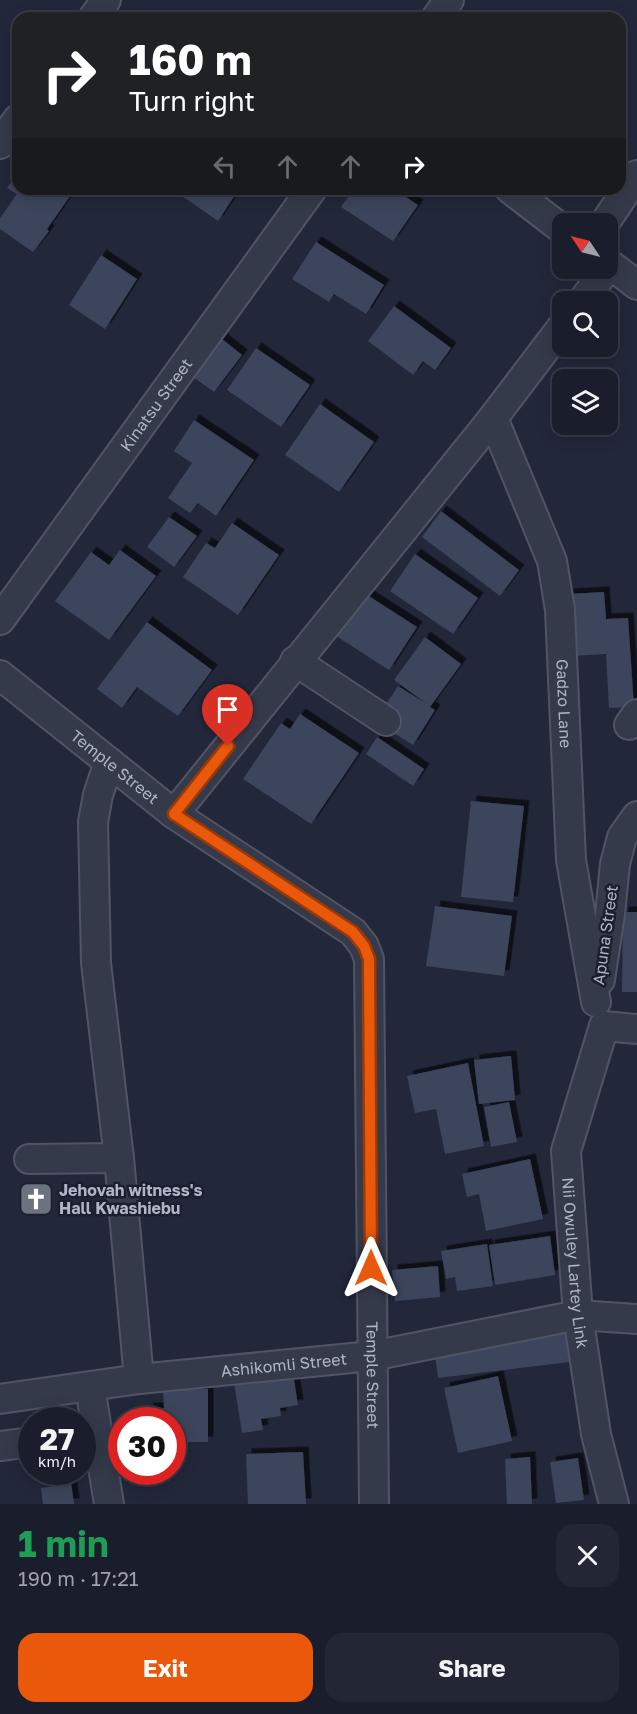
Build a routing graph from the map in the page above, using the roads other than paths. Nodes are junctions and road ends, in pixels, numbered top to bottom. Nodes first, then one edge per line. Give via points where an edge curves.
1 (12, 128) edge
2 (0, 144) edge
3 (637, 175) edge
4 (626, 191) edge
5 (308, 195) edge
6 (518, 195) edge
7 (624, 195) edge
8 (611, 213) edge
9 (552, 221) edge
10 (618, 273) edge
11 (637, 285) edge
12 (552, 340) edge
13 (493, 418) junction
14 (0, 620) edge
15 (296, 661) junction
16 (0, 675) edge
17 (386, 721) dead end
18 (109, 762) junction
19 (174, 814) junction
20 (637, 816) edge
21 (600, 1014) junction
22 (637, 1029) edge
23 (119, 1158) junction
24 (29, 1159) dead end
25 (578, 1315) junction
26 (637, 1319) edge
27 (372, 1356) junction
28 (140, 1379) junction
29 (90, 1388) junction
30 (0, 1399) edge
31 (90, 1407) edge
32 (18, 1444) edge
33 (0, 1446) edge
34 (96, 1455) edge
35 (109, 1504) edge
36 (374, 1504) edge
37 (614, 1504) edge

1 - 2 street
3 - 4 street
5 - 14 street, Kinatsu Street
6 - 9 street
7 - 8 street
10 - 11 street
12 - 13 street
13 - 15 street
13 - 21 street, Gadzo Lane via 552,561 560,610 571,860
15 - 17 street
15 - 19 street
16 - 18 street, Temple Street
18 - 19 street, Temple Street
18 - 23 street via 93,822 96,963
19 - 27 street, Temple Street via 353,932 369,959
20 - 21 street, Apuna Street via 622,837 615,864
21 - 22 street
21 - 25 street, Nii Owuley Lartey Link via 566,1151
23 - 24 street
23 - 28 street
25 - 26 street, Ashikomli Street
25 - 27 street, Ashikomli Street
25 - 37 street, Nii Owuley Lartey Link via 596,1434
27 - 28 street, Ashikomli Street
27 - 36 street, Temple Street
28 - 29 street, Ashikomli Street
29 - 30 street, Ashikomli Street
29 - 31 street
32 - 33 street
34 - 35 street

